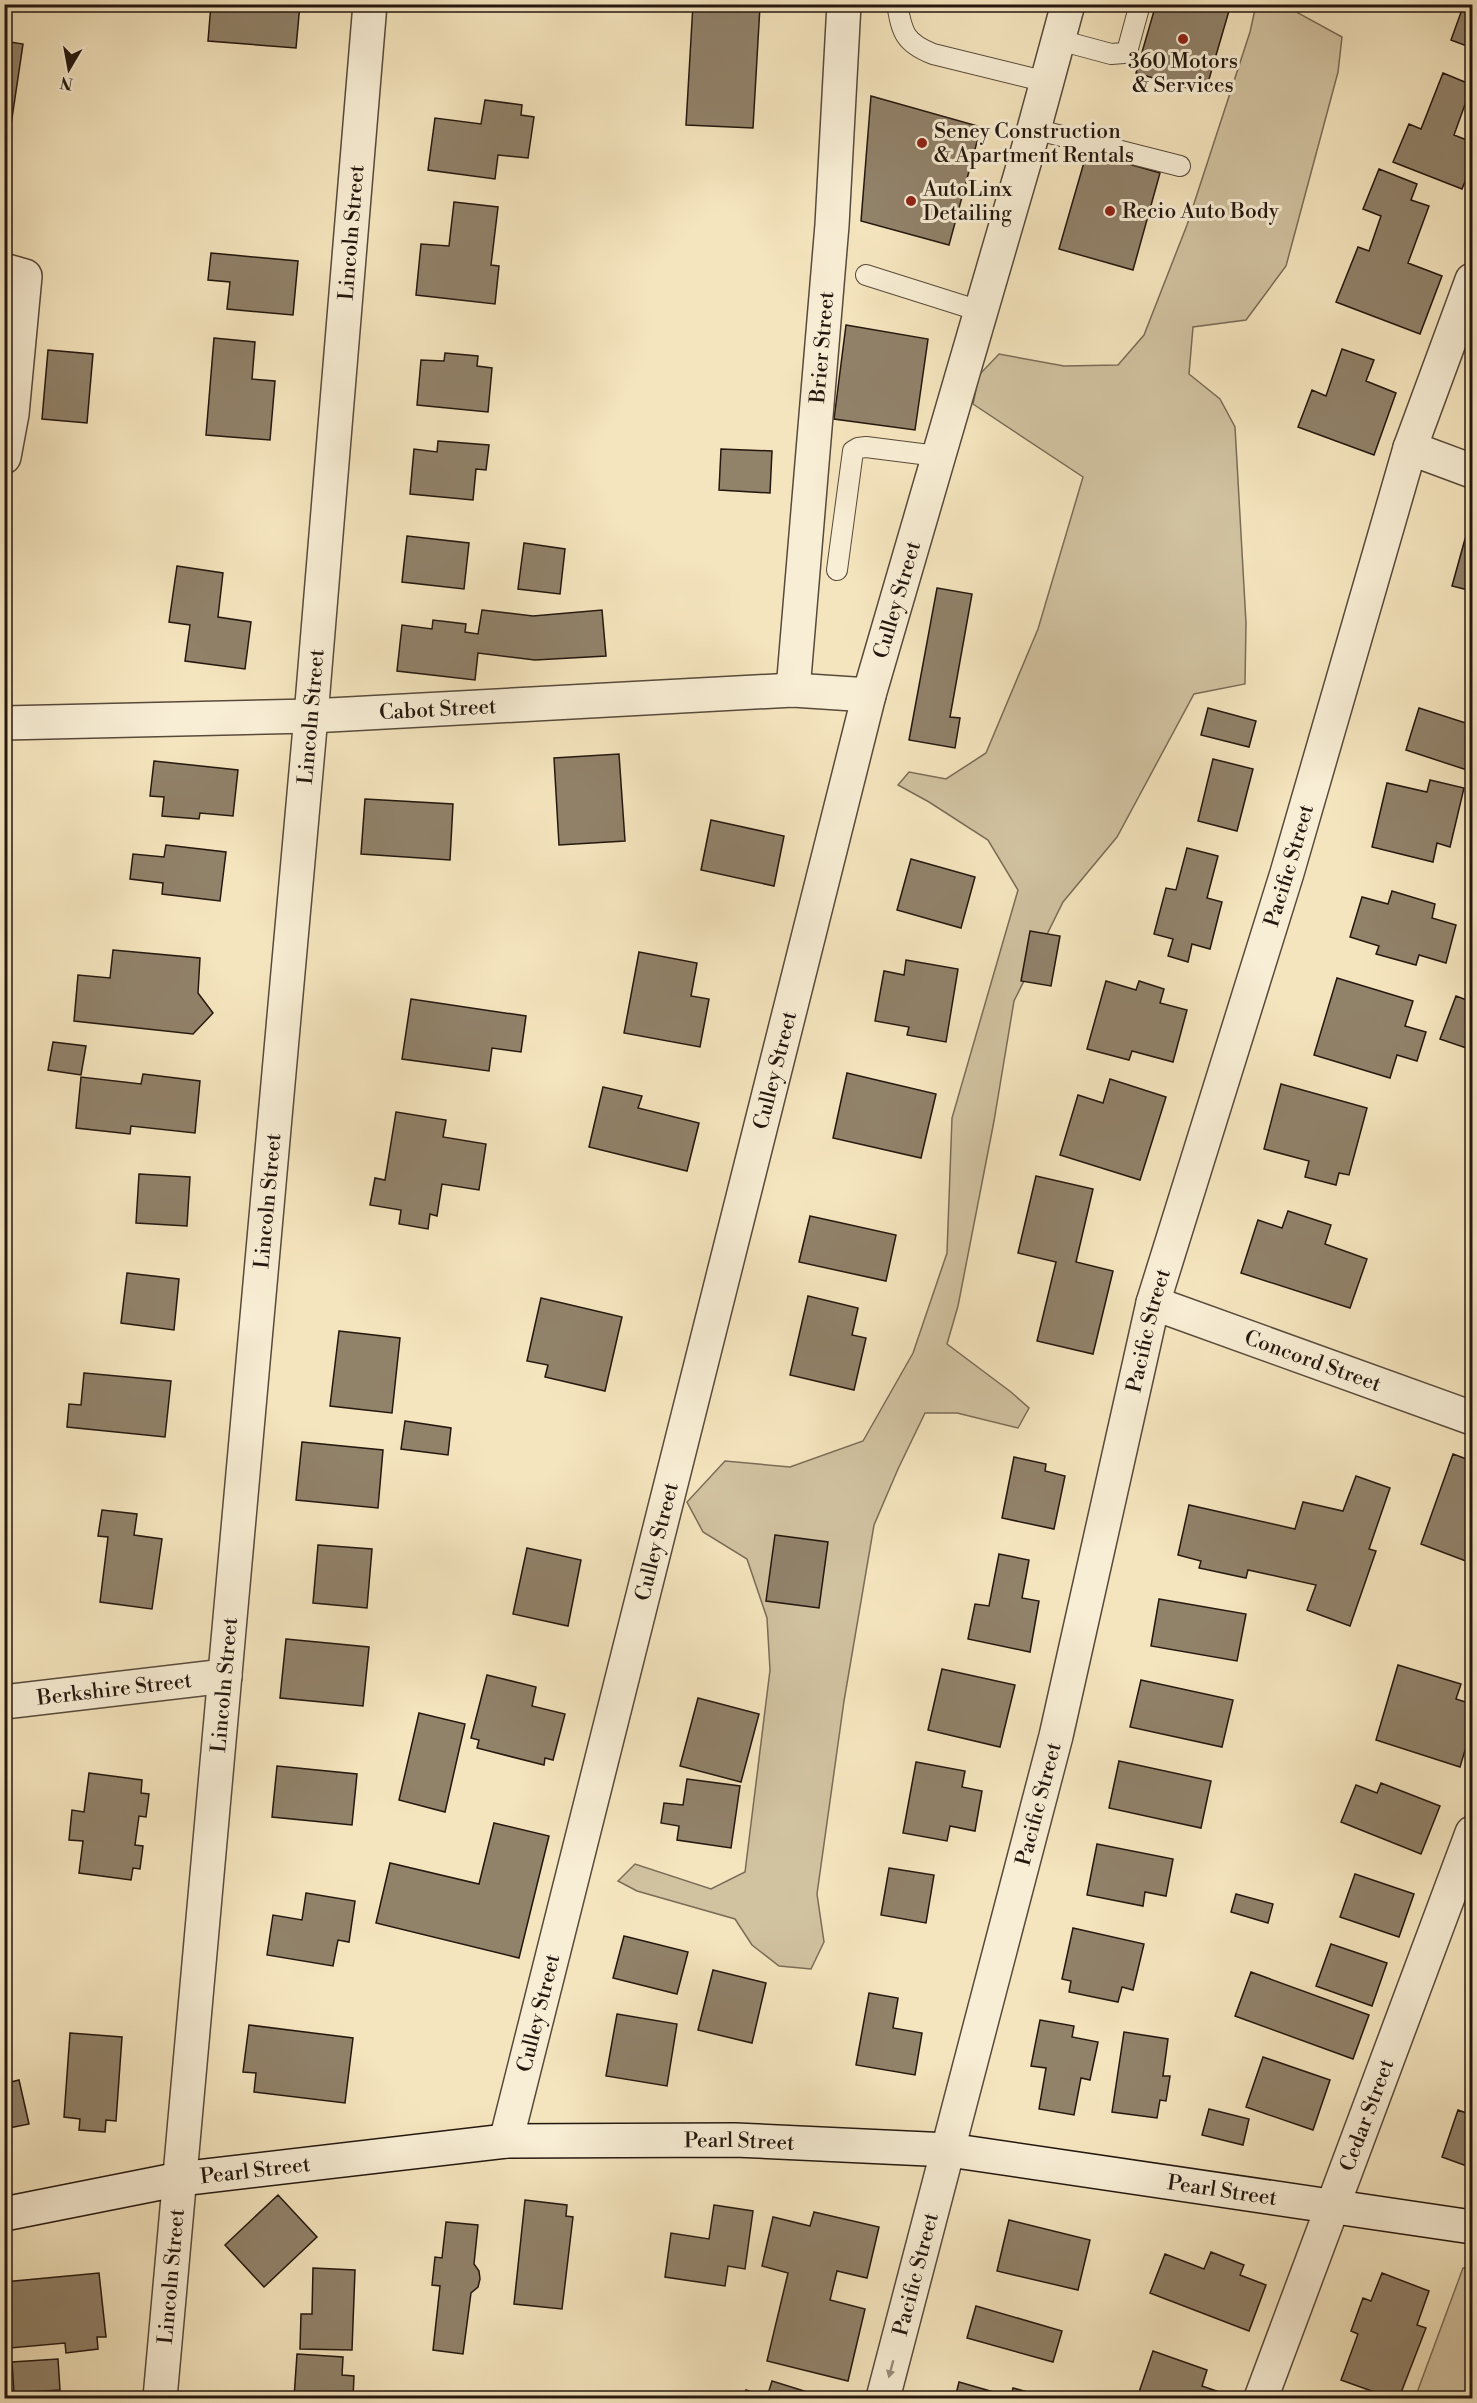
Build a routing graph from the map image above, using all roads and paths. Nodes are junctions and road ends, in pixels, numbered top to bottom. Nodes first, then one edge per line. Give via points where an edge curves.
1 (370, 4) edge
2 (844, 4) edge
3 (897, 4) edge
4 (1140, 4) edge
5 (1061, 6) edge
6 (1059, 40) junction
7 (1047, 82) junction
8 (1034, 129) junction
9 (1180, 166) dead end
10 (4, 270) edge
11 (866, 275) dead end
12 (1473, 280) edge
13 (980, 311) junction
14 (1410, 448) junction
15 (937, 456) junction
16 (4, 458) edge
17 (1473, 471) edge
18 (837, 570) dead end
19 (792, 690) junction
20 (869, 695) junction
21 (311, 716) junction
22 (4, 723) edge
23 (1154, 1303) junction
24 (1473, 1418) edge
25 (225, 1676) junction
26 (4, 1702) edge
27 (1473, 1833) edge
28 (506, 2141) junction
29 (949, 2150) junction
30 (180, 2179) junction
31 (1332, 2205) junction
32 (4, 2214) edge
33 (1473, 2227) edge
34 (160, 2398) edge
35 (883, 2398) edge
36 (1261, 2398) edge

1 - 21 street, Lincoln Street
2 - 19 street, Brier Street via 832,225
3 - 7 lane via 902,28 916,47
4 - 6 lane via 1124,53 1111,54
5 - 6 street, Culley Street
6 - 7 street, Culley Street
7 - 8 street, Culley Street
8 - 9 lane
8 - 13 street, Culley Street
10 - 16 street via 25,276
11 - 13 lane
12 - 14 street, Pacific Street
13 - 15 street, Culley Street
14 - 17 street
14 - 23 street, Pacific Street via 1287,873
15 - 18 lane via 866,447 853,451
15 - 20 street, Culley Street
19 - 20 street, Cabot Street
19 - 21 street, Cabot Street
20 - 28 street, Culley Street
21 - 22 street, Cabot Street
21 - 25 street, Lincoln Street
23 - 24 street, Concord Street
23 - 29 street, Pacific Street via 1056,1736
25 - 26 street, Berkshire Street
25 - 30 street, Lincoln Street
27 - 31 street, Cedar Street
28 - 29 street, Pearl Street via 735,2140
28 - 30 street, Pearl Street
29 - 31 street, Pearl Street
29 -> 35 street, Pacific Street
30 - 32 street, Pearl Street
30 - 34 street, Lincoln Street
31 - 33 street, Pearl Street
31 - 36 street, Cedar Street

